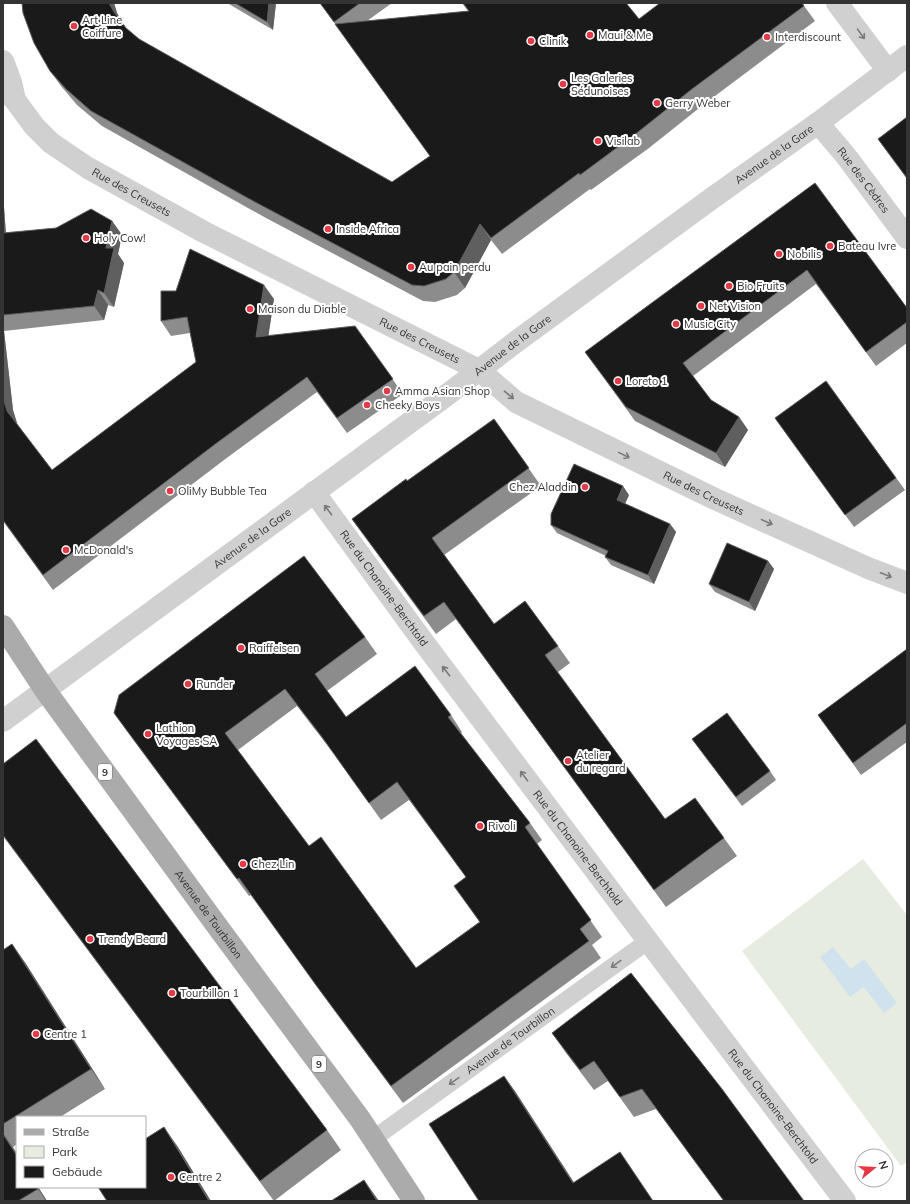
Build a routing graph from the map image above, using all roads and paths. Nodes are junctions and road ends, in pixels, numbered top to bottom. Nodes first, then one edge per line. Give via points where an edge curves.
1 (837, 3) edge
2 (907, 56) edge
3 (3, 61) edge
4 (888, 71) junction
5 (9, 94) edge
6 (818, 123) junction
7 (907, 238) edge
8 (479, 370) junction
9 (314, 492) junction
10 (907, 583) edge
11 (3, 626) edge
12 (45, 690) junction
13 (3, 721) edge
14 (648, 941) junction
15 (373, 1138) junction
16 (414, 1201) edge
17 (845, 1201) edge

1 -> 4 street
2 - 4 street, Avenue de la Gare
3 - 5 street, Rue des Creusets via 11,82
4 - 6 street, Avenue de la Gare
5 - 8 street, Rue des Creusets via 34,126 52,143 88,168 204,232
6 - 7 street, Rue des Cèdres
6 - 8 street, Avenue de la Gare
8 - 9 street, Avenue de la Gare
8 -> 10 street, Rue des Creusets via 516,402 715,499
9 - 12 street, Avenue de la Gare
14 -> 9 street, Rue du Chanoine-Berchtold
11 - 12 main road, 9
12 - 13 street, Avenue de la Gare
12 - 15 main road, Avenue de Tourbillon / 9
14 -> 15 lane, Avenue de Tourbillon
14 - 17 street, Rue du Chanoine-Berchtold
15 - 16 main road, Avenue de Tourbillon / 9

